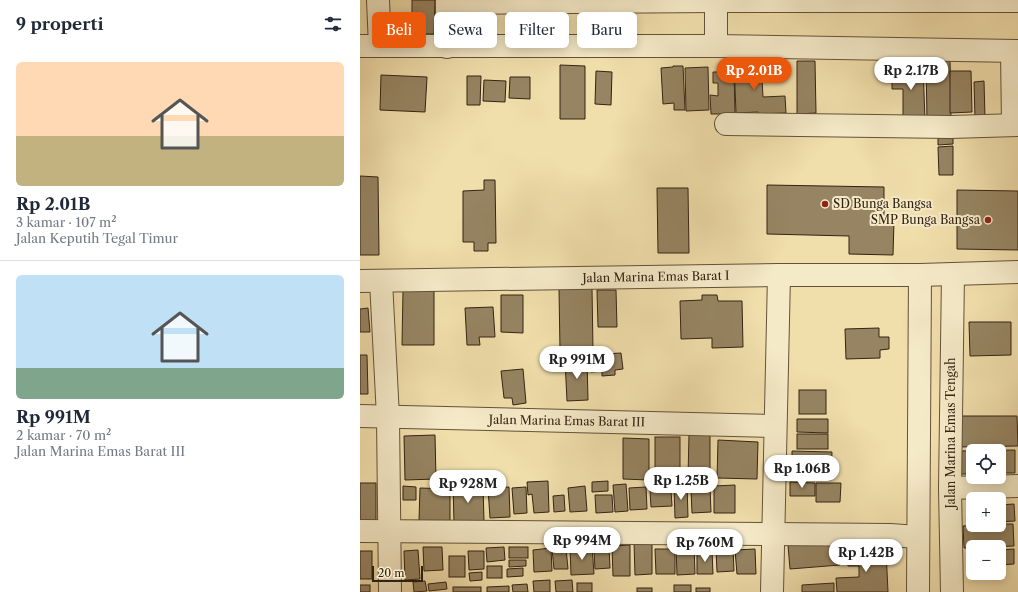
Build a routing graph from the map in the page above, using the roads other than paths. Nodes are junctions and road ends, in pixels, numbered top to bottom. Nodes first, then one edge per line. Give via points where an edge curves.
1 (378, 0) edge
2 (716, 0) edge
3 (1018, 1) edge
4 (447, 2) edge
5 (370, 46) edge
6 (716, 46) junction
7 (434, 47) edge
8 (497, 47) edge
9 (1015, 51) edge
10 (726, 124) dead end
11 (1015, 125) edge
12 (1018, 272) edge
13 (952, 274) junction
14 (779, 275) junction
15 (920, 275) junction
16 (370, 281) edge
17 (951, 386) junction
18 (919, 387) junction
19 (360, 416) edge
20 (388, 417) junction
21 (775, 426) junction
22 (1018, 486) edge
23 (950, 488) junction
24 (360, 532) edge
25 (389, 532) junction
26 (773, 534) junction
27 (918, 537) junction
28 (390, 592) edge
29 (772, 592) edge
30 (918, 592) edge
31 (952, 592) edge

1 - 5 street
2 - 3 street
2 - 4 street
2 - 6 street
5 - 7 street
6 - 8 street
6 - 9 street
9 - 11 street
10 - 11 street via 950,127
12 - 13 street, Jalan Marina Emas Barat I
13 - 15 street, Jalan Marina Emas Barat I
13 - 17 street, Jalan Marina Emas Tengah
14 - 15 street, Jalan Marina Emas Barat I
14 - 16 street, Jalan Marina Emas Barat I
14 - 21 street
15 - 18 street
16 - 20 street
17 - 18 street
17 - 23 street, Jalan Marina Emas Tengah
18 - 27 street
19 - 20 street, Jalan Marina Emas Barat III
20 - 21 street, Jalan Marina Emas Barat III
20 - 25 street
21 - 26 street
22 - 23 street
23 - 31 street, Jalan Marina Emas Tengah
24 - 25 street
25 - 26 street
25 - 28 street
26 - 27 street
26 - 29 street
27 - 30 street

